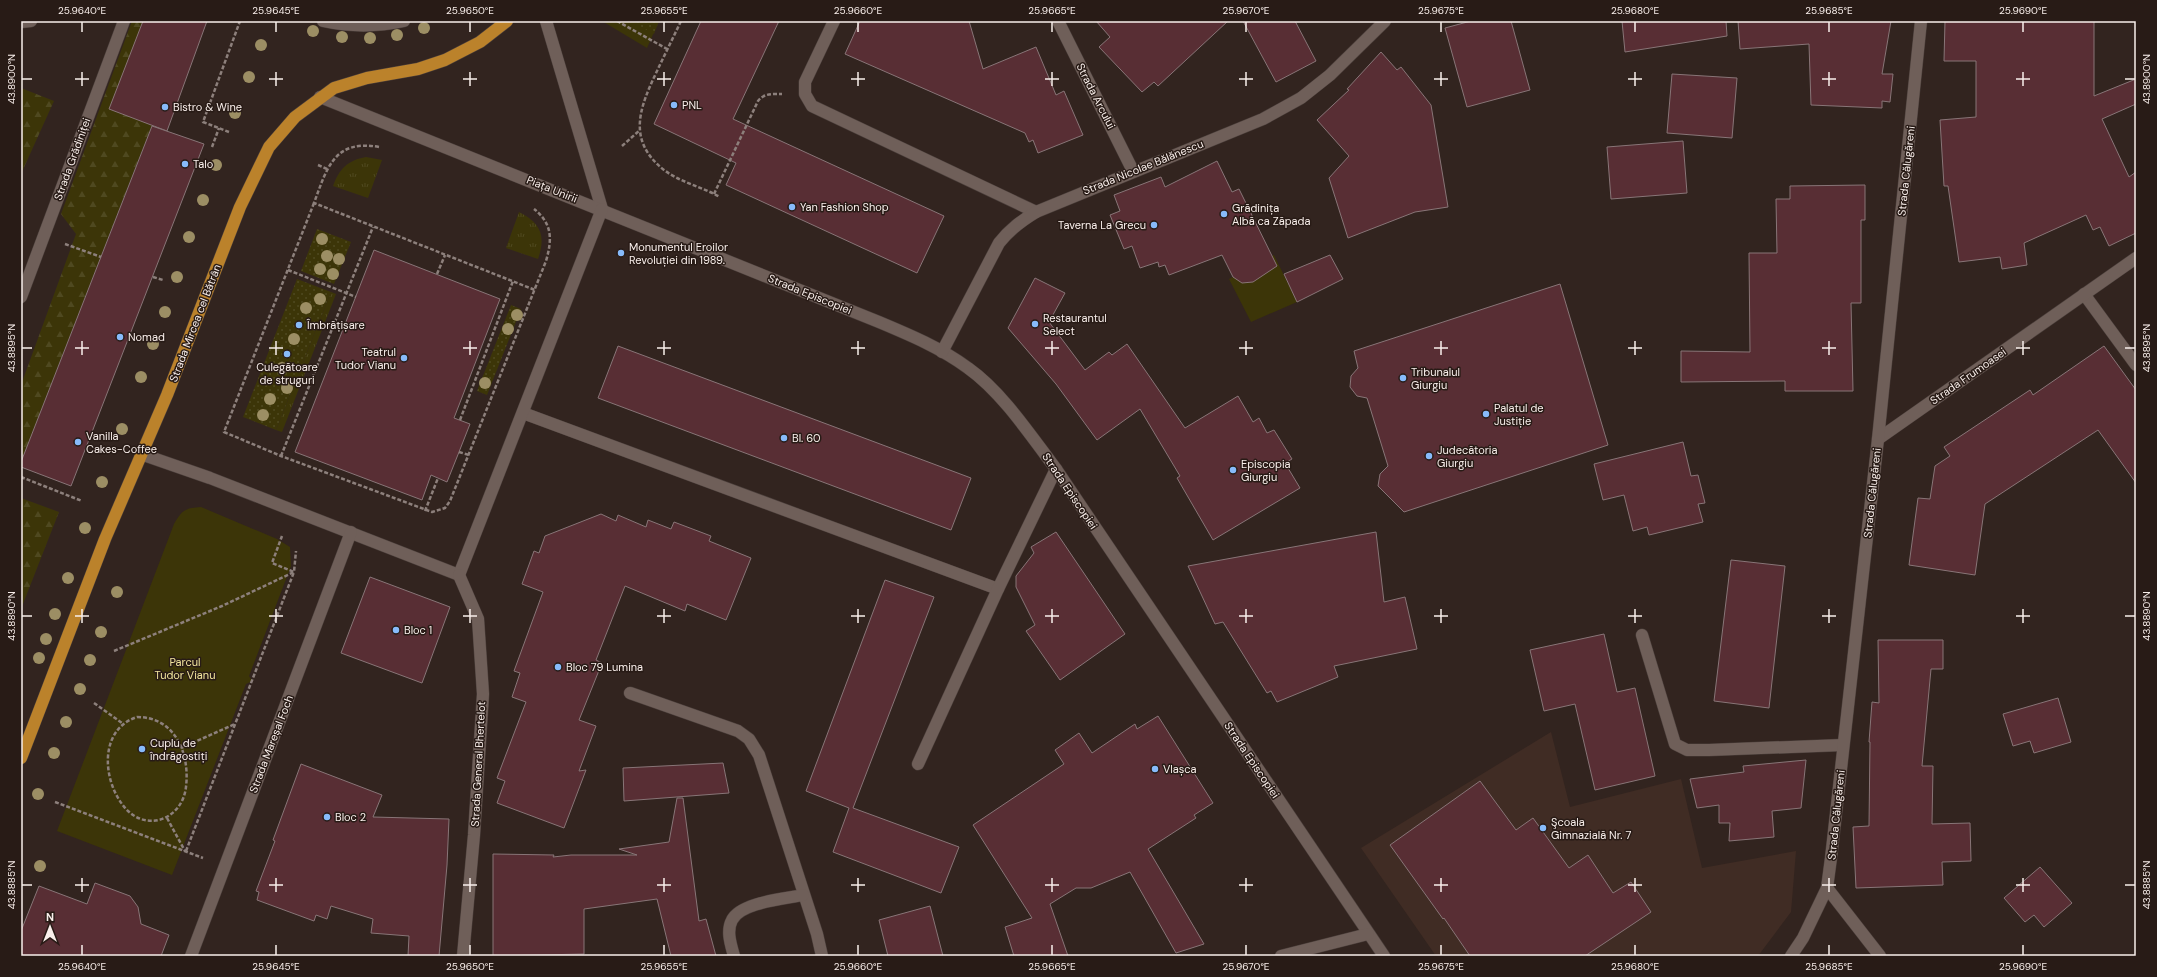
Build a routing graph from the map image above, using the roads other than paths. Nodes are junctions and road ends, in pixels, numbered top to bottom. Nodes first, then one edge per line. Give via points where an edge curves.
1 (31, 21) edge
2 (124, 21) edge
3 (323, 21) edge
4 (404, 21) edge
5 (507, 21) edge
6 (546, 21) edge
7 (834, 21) edge
8 (1058, 21) edge
9 (1384, 21) edge
10 (1921, 21) edge
11 (21, 22) edge
12 (356, 23) edge
13 (320, 97) junction
14 (1133, 171) junction
15 (602, 209) junction
16 (1036, 212) junction
17 (2136, 258) edge
18 (2084, 294) junction
19 (21, 297) edge
20 (942, 352) junction
21 (2136, 365) edge
22 (523, 413) junction
23 (1878, 439) junction
24 (141, 454) junction
25 (1056, 469) junction
26 (351, 532) junction
27 (459, 574) junction
28 (998, 589) junction
29 (1642, 635) dead end
30 (630, 693) dead end
31 (1843, 745) junction
32 (21, 758) edge
33 (918, 764) dead end
34 (1827, 888) junction
35 (803, 895) junction
36 (1368, 934) junction
37 (191, 956) edge
38 (463, 956) edge
39 (734, 956) edge
40 (822, 956) edge
41 (1281, 956) edge
42 (1384, 956) edge
43 (1792, 956) edge
44 (1880, 956) edge

1 - 11 street
2 - 19 street, Strada Grădiniței
3 - 12 street
4 - 12 street via 374,26
5 - 13 main road, Strada Mircea cel Bătrân via 476,45 445,60 418,69 351,82 334,88
6 - 15 street
7 - 16 street via 805,82 805,94 812,106
8 - 14 street, Strada Arcului
9 - 14 street, Strada Nicolae Bălănescu via 1330,75 1301,98 1263,119
10 - 23 street, Strada Călugăreni
13 - 15 street, Piața Unirii
13 - 24 main road, Strada Mircea cel Bătrân via 295,117 270,147 260,164 240,207 167,395
14 - 16 street, Strada Nicolae Bălănescu
15 - 20 street, Strada Episcopiei via 915,337
15 - 22 street
16 - 20 street, Strada Nicolae Bălănescu via 1008,231
17 - 18 street, Strada Frumoasei
18 - 21 street
18 - 23 street, Strada Frumoasei
20 - 25 street, Strada Episcopiei via 969,368 997,395 1019,419
22 - 27 street
22 - 28 street
23 - 31 street, Strada Călugăreni
24 - 26 street
24 - 32 main road, Strada Mircea cel Bătrân via 105,539
25 - 28 street
25 - 36 street, Strada Episcopiei
26 - 27 street
26 - 37 street, Strada Mareșal Foch
27 - 38 street, Strada General Bhertelot via 478,619 483,694
28 - 33 street
29 - 31 street via 1675,744 1687,750
30 - 35 street via 738,731 749,739 759,756
31 - 34 street, Strada Călugăreni
34 - 43 street, Strada Călugăreni
34 - 44 street
35 - 39 street via 746,907 738,912 732,920 730,930
35 - 40 street
36 - 41 street
36 - 42 street, Strada Episcopiei

